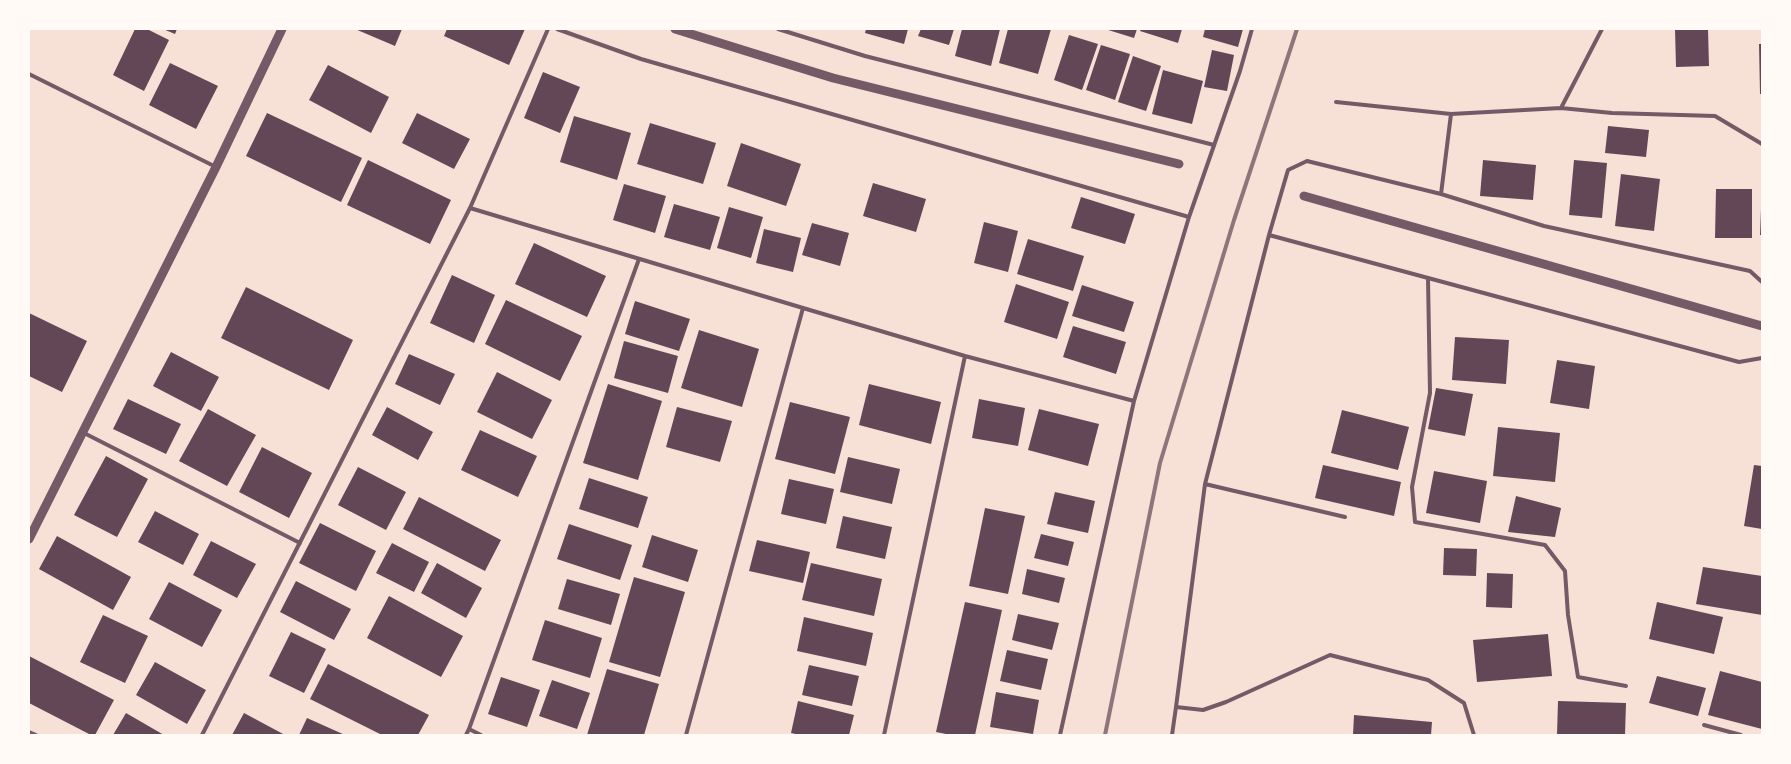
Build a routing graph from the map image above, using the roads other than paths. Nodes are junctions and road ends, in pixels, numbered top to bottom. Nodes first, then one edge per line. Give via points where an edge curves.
1 (282, 29) edge
2 (548, 29) edge
3 (557, 29) edge
4 (674, 29) edge
5 (778, 29) edge
6 (1252, 29) edge
7 (1602, 29) edge
8 (29, 74) edge
9 (1336, 102) dead end
10 (1561, 108) junction
11 (1451, 114) junction
12 (1762, 144) edge
13 (1214, 145) junction
14 (1179, 164) dead end
15 (216, 167) junction
16 (1440, 194) junction
17 (1304, 196) dead end
18 (470, 208) junction
19 (1189, 217) junction
20 (1269, 235) junction
21 (638, 260) junction
22 (1428, 278) junction
23 (1762, 282) edge
24 (803, 308) junction
25 (1762, 326) edge
26 (966, 356) junction
27 (1762, 358) edge
28 (1134, 401) junction
29 (82, 432) junction
30 (1205, 484) junction
31 (1345, 516) dead end
32 (29, 540) edge
33 (300, 543) junction
34 (1626, 686) dead end
35 (1176, 707) junction
36 (1704, 725) dead end
37 (469, 730) junction
38 (29, 732) edge
39 (36, 735) edge
40 (202, 735) edge
41 (466, 735) edge
42 (481, 735) edge
43 (686, 735) edge
44 (885, 735) edge
45 (890, 735) edge
46 (1060, 735) edge
47 (1172, 735) edge
48 (1474, 735) edge
49 (1741, 735) edge

1 - 15 street
2 - 18 lane
3 - 19 lane via 641,59
4 - 14 street via 833,78
5 - 13 lane via 865,56
6 - 13 lane
7 - 10 lane
8 - 15 lane
9 - 11 lane
10 - 11 lane
10 - 12 lane via 1715,116
11 - 16 lane
13 - 19 lane
15 - 29 street
16 - 20 lane via 1307,161 1288,170
16 - 23 lane via 1544,226 1750,271
17 - 25 street
18 - 21 lane
18 - 33 lane
19 - 28 lane
20 - 22 lane
20 - 30 lane
21 - 24 lane
21 - 37 lane
22 - 27 lane via 1739,362
22 - 34 lane via 1430,393 1412,487 1415,522 1544,545 1565,571 1578,677
24 - 26 lane
24 - 43 lane
26 - 28 lane
26 - 44 lane
28 - 46 lane
29 - 32 street
29 - 33 lane
30 - 31 lane
30 - 35 lane
33 - 40 lane
35 - 47 lane
35 - 48 lane via 1203,710 1330,655 1428,680 1464,703
36 - 49 lane
37 - 41 lane
37 - 42 lane
38 - 39 lane
44 - 45 lane

